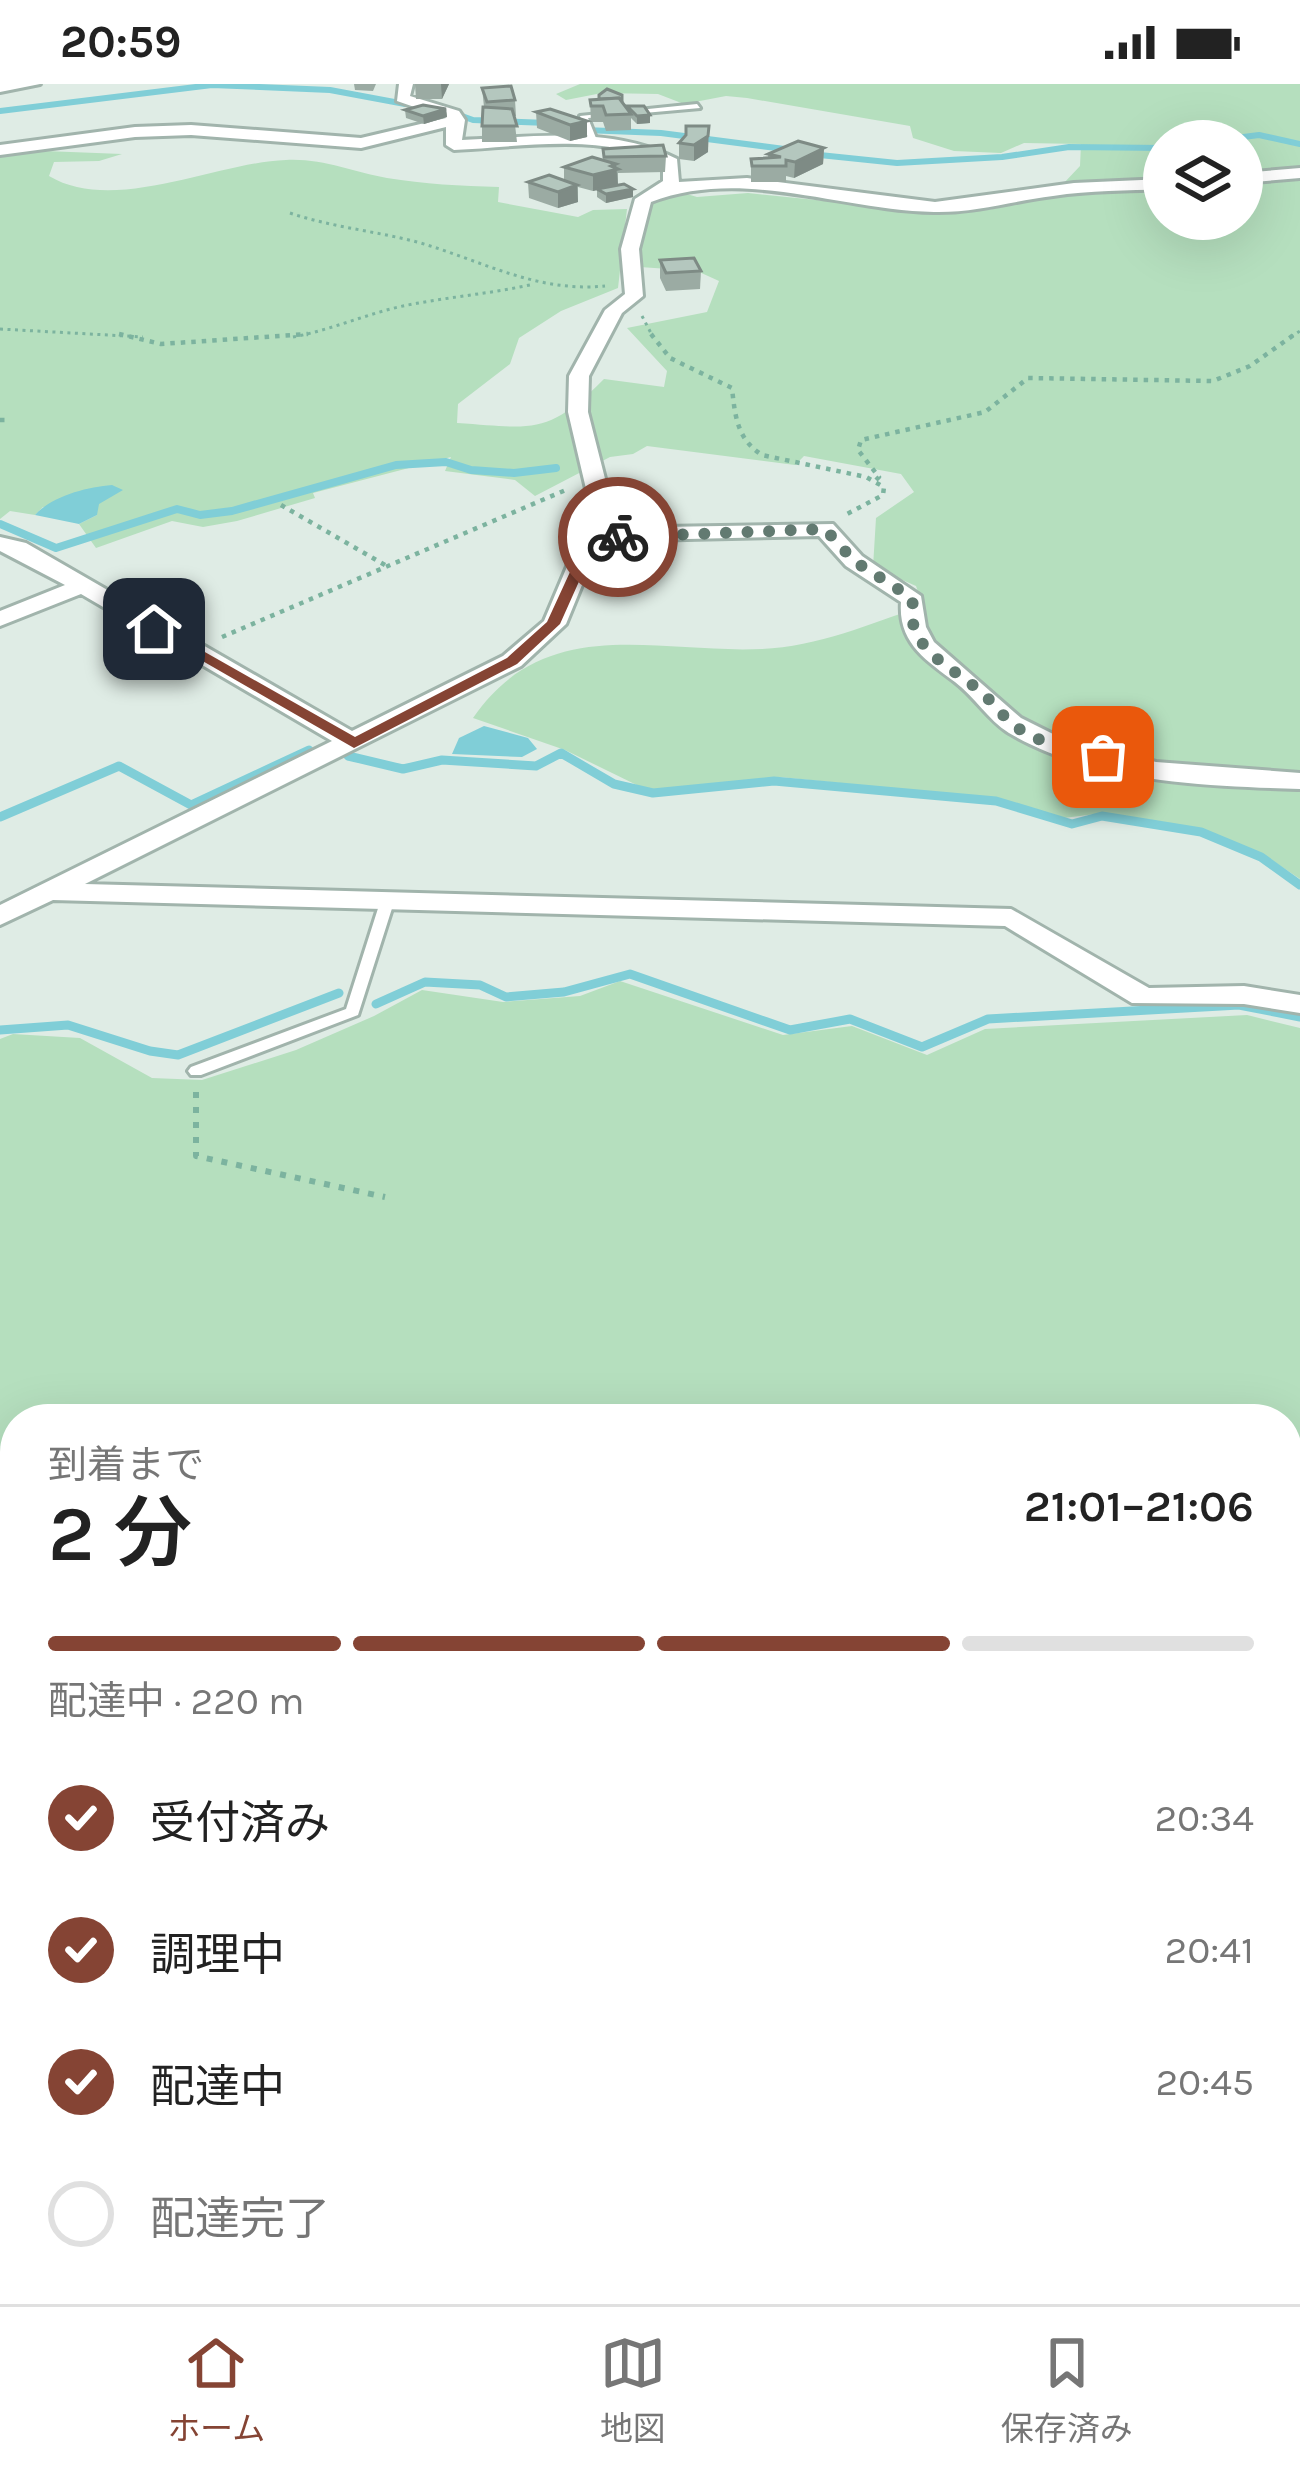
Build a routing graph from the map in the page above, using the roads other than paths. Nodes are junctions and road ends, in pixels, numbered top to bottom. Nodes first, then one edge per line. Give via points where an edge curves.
1 (33, 84) edge
2 (406, 84) edge
3 (0, 88) edge
4 (697, 106) dead end
5 (457, 120) junction
6 (592, 135) junction
7 (0, 150) edge
8 (1300, 173) edge
9 (1263, 176) edge
10 (1143, 185) edge
11 (664, 188) junction
12 (593, 535) junction
13 (0, 544) edge
14 (82, 586) junction
15 (0, 619) edge
16 (354, 743) junction
17 (1300, 781) edge
18 (46, 892) junction
19 (388, 899) junction
20 (0, 916) edge
21 (1300, 1004) edge
22 (196, 1071) road end

1 - 3 street
2 - 5 street via 402,98
4 - 6 lane via 592,113 584,116
5 - 6 street via 454,145
5 - 7 street via 361,143 172,131
6 - 11 street via 663,155 674,167
8 - 9 street
10 - 11 street via 931,207 774,186
11 - 12 street via 643,199 630,248 633,288 579,376 578,412 602,510
12 - 16 street via 554,624 512,661
12 - 17 street via 825,529 854,561 913,601 909,620 920,644 1015,726 1142,767
13 - 14 street
14 - 15 street
14 - 16 street
16 - 18 street
18 - 19 street
18 - 20 street
19 - 21 street via 1011,918 1143,997 1244,995
19 - 22 lane via 353,1012

